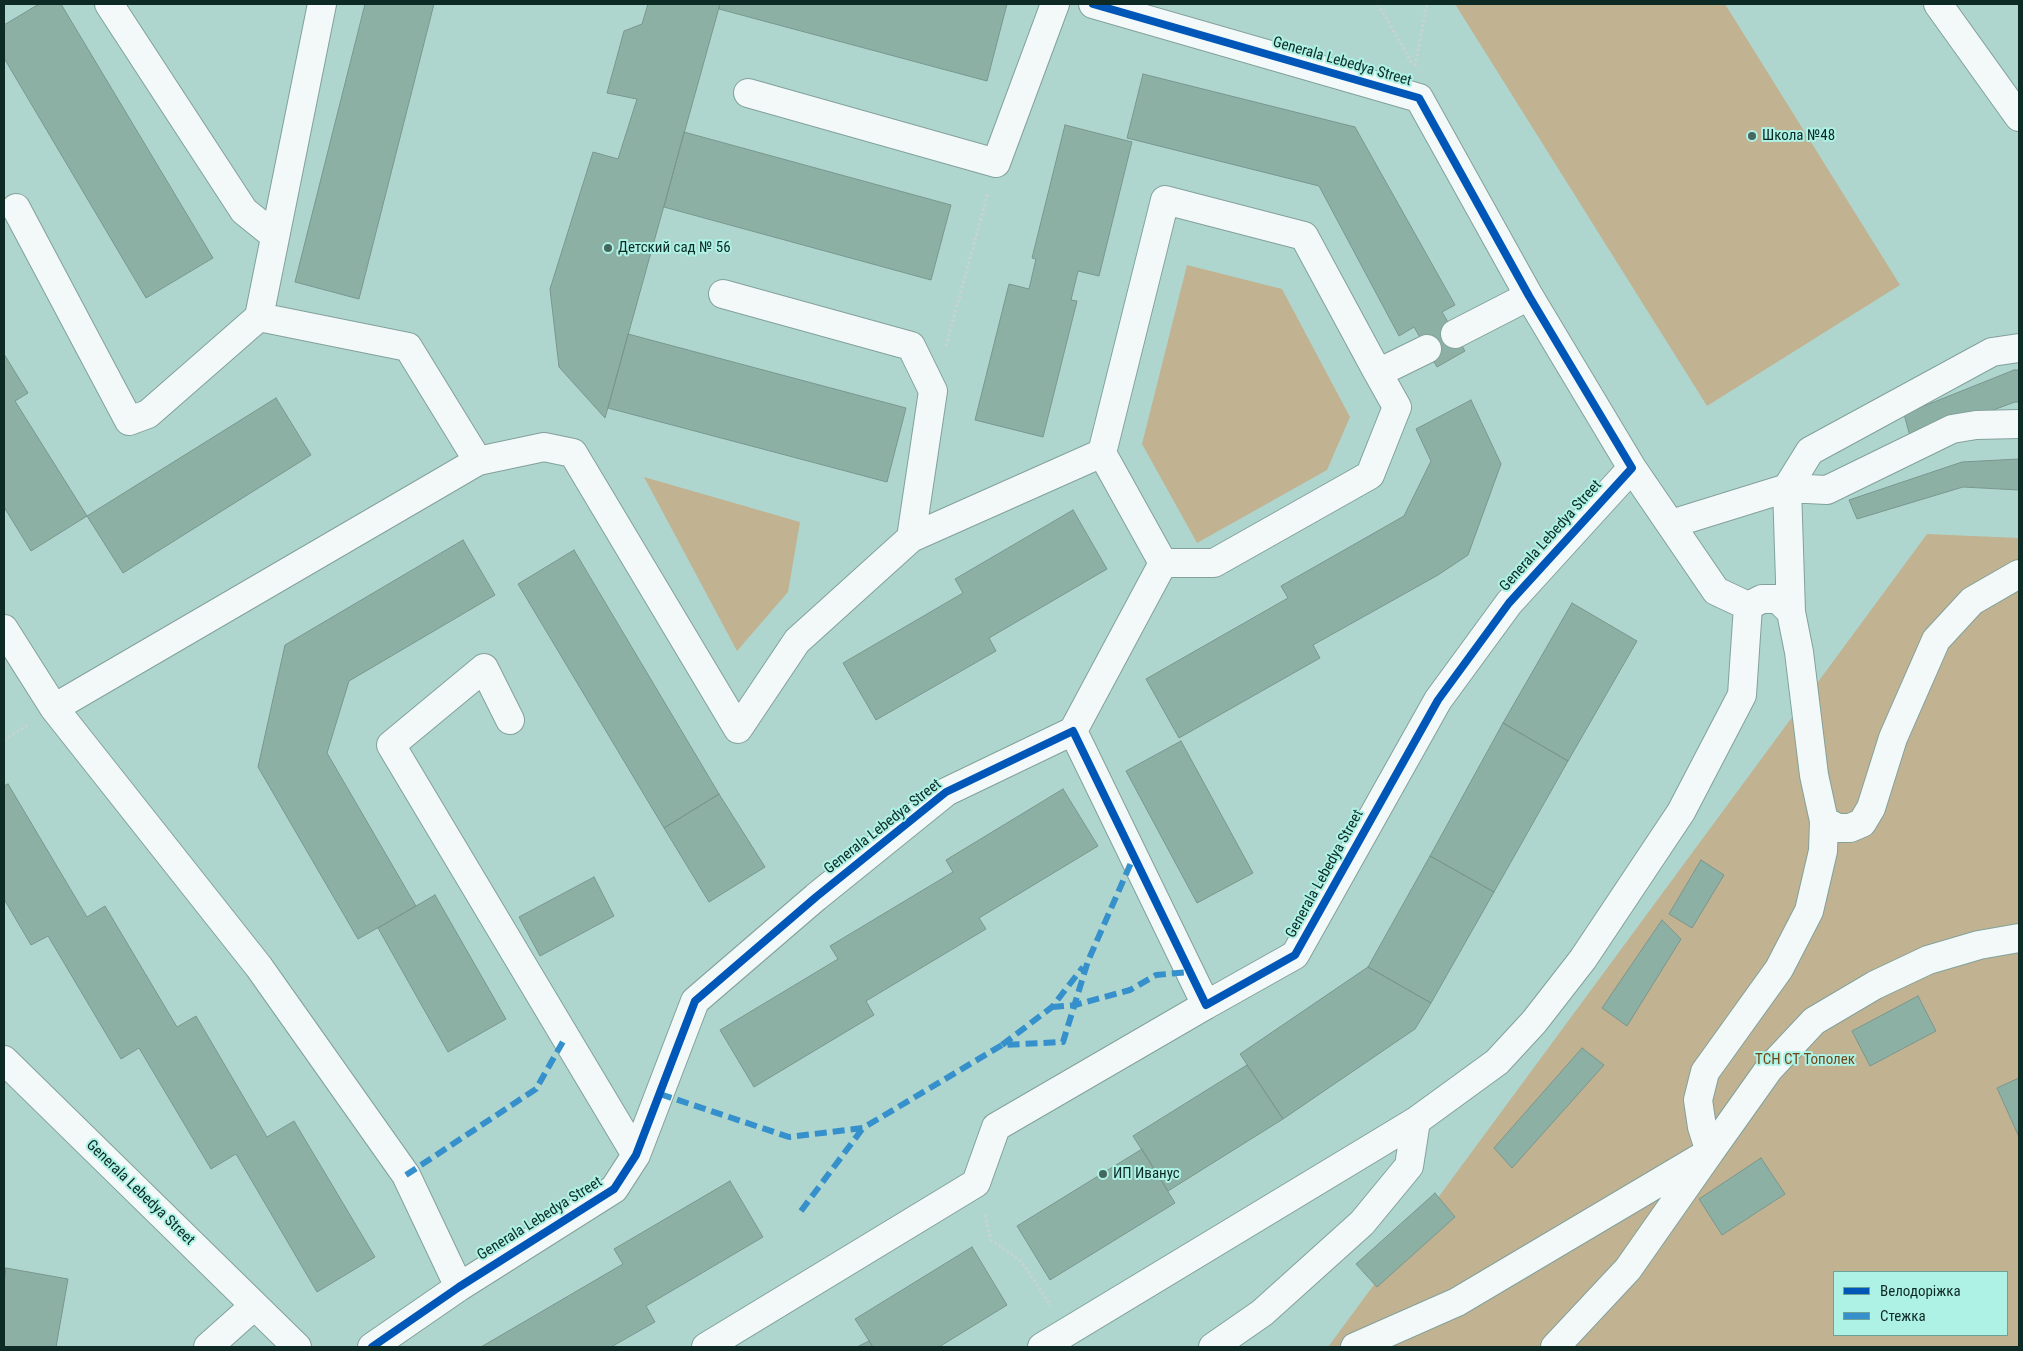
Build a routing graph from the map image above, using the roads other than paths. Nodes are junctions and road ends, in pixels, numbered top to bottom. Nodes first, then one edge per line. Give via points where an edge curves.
1 (109, 4) edge
2 (322, 4) edge
3 (1055, 4) edge
4 (1093, 4) edge
5 (1938, 4) edge
6 (748, 94) dead end
7 (2019, 117) edge
8 (16, 208) dead end
9 (275, 236) junction
10 (723, 294) dead end
11 (1529, 296) junction
12 (259, 317) junction
13 (1455, 334) dead end
14 (2019, 348) edge
15 (1427, 349) dead end
16 (1378, 373) junction
17 (1976, 424) junction
18 (2019, 424) edge
19 (2019, 435) edge
20 (1102, 453) junction
21 (478, 461) junction
22 (1632, 468) junction
23 (1787, 488) junction
24 (1671, 524) junction
25 (911, 538) junction
26 (1163, 563) junction
27 (2019, 574) edge
28 (1748, 606) junction
29 (1791, 612) junction
30 (4, 629) edge
31 (54, 708) junction
32 (510, 720) dead end
33 (1073, 731) junction
34 (1824, 821) junction
35 (2019, 938) edge
36 (1206, 1006) junction
37 (4, 1060) edge
38 (1416, 1122) junction
39 (1710, 1152) junction
40 (636, 1155) junction
41 (459, 1287) junction
42 (254, 1306) junction
43 (208, 1347) edge
44 (297, 1347) edge
45 (372, 1347) edge
46 (706, 1347) edge
47 (1042, 1347) edge
48 (1212, 1347) edge
49 (1355, 1347) edge
50 (1556, 1347) edge

1 - 9 street via 244,211
2 - 9 street
3 - 6 street via 996,163
4 - 11 street, Generala Lebedya Street via 1419,98
5 - 7 street
8 - 12 street via 130,421 148,414
9 - 12 street
10 - 25 street via 911,346 933,391
11 - 13 street
11 - 22 street, Generala Lebedya Street
12 - 21 street via 408,347
14 - 23 street via 1992,352 1810,451
15 - 16 street
16 - 20 street via 1304,236 1164,200
16 - 26 street via 1397,407 1370,475 1214,563
17 - 18 street
17 - 19 street
17 - 23 street via 1952,429 1827,490
20 - 25 street
20 - 26 street
21 - 25 street via 544,447 573,452 738,730 797,641
21 - 31 street
22 - 24 street
22 - 36 street, Generala Lebedya Street via 1509,604 1438,700 1295,955
23 - 24 street
23 - 29 street
24 - 28 street via 1716,591
26 - 33 street
27 - 34 street via 1972,601 1936,640 1893,738 1871,808 1862,823 1838,828
28 - 29 street via 1762,599 1778,599
28 - 38 street via 1742,695 1681,812 1583,959 1534,1022 1496,1062
29 - 34 street via 1814,775
30 - 31 street
31 - 41 street via 259,967 406,1175
32 - 40 street via 484,668 391,744
33 - 36 street
33 - 40 street, Generala Lebedya Street via 946,792 695,1001
34 - 39 street via 1823,851 1809,911 1779,969 1705,1072 1698,1100
35 - 39 street via 1979,945 1928,960 1875,984 1814,1021 1769,1069
36 - 46 street, Generala Lebedya Street via 996,1127 976,1183
37 - 42 street, Generala Lebedya Street
38 - 47 street
38 - 48 street via 1409,1166 1362,1222 1262,1314
39 - 49 street via 1457,1302
39 - 50 street via 1628,1269
40 - 41 street, Generala Lebedya Street via 614,1189
41 - 45 street, Generala Lebedya Street
42 - 43 street
42 - 44 street, Generala Lebedya Street

